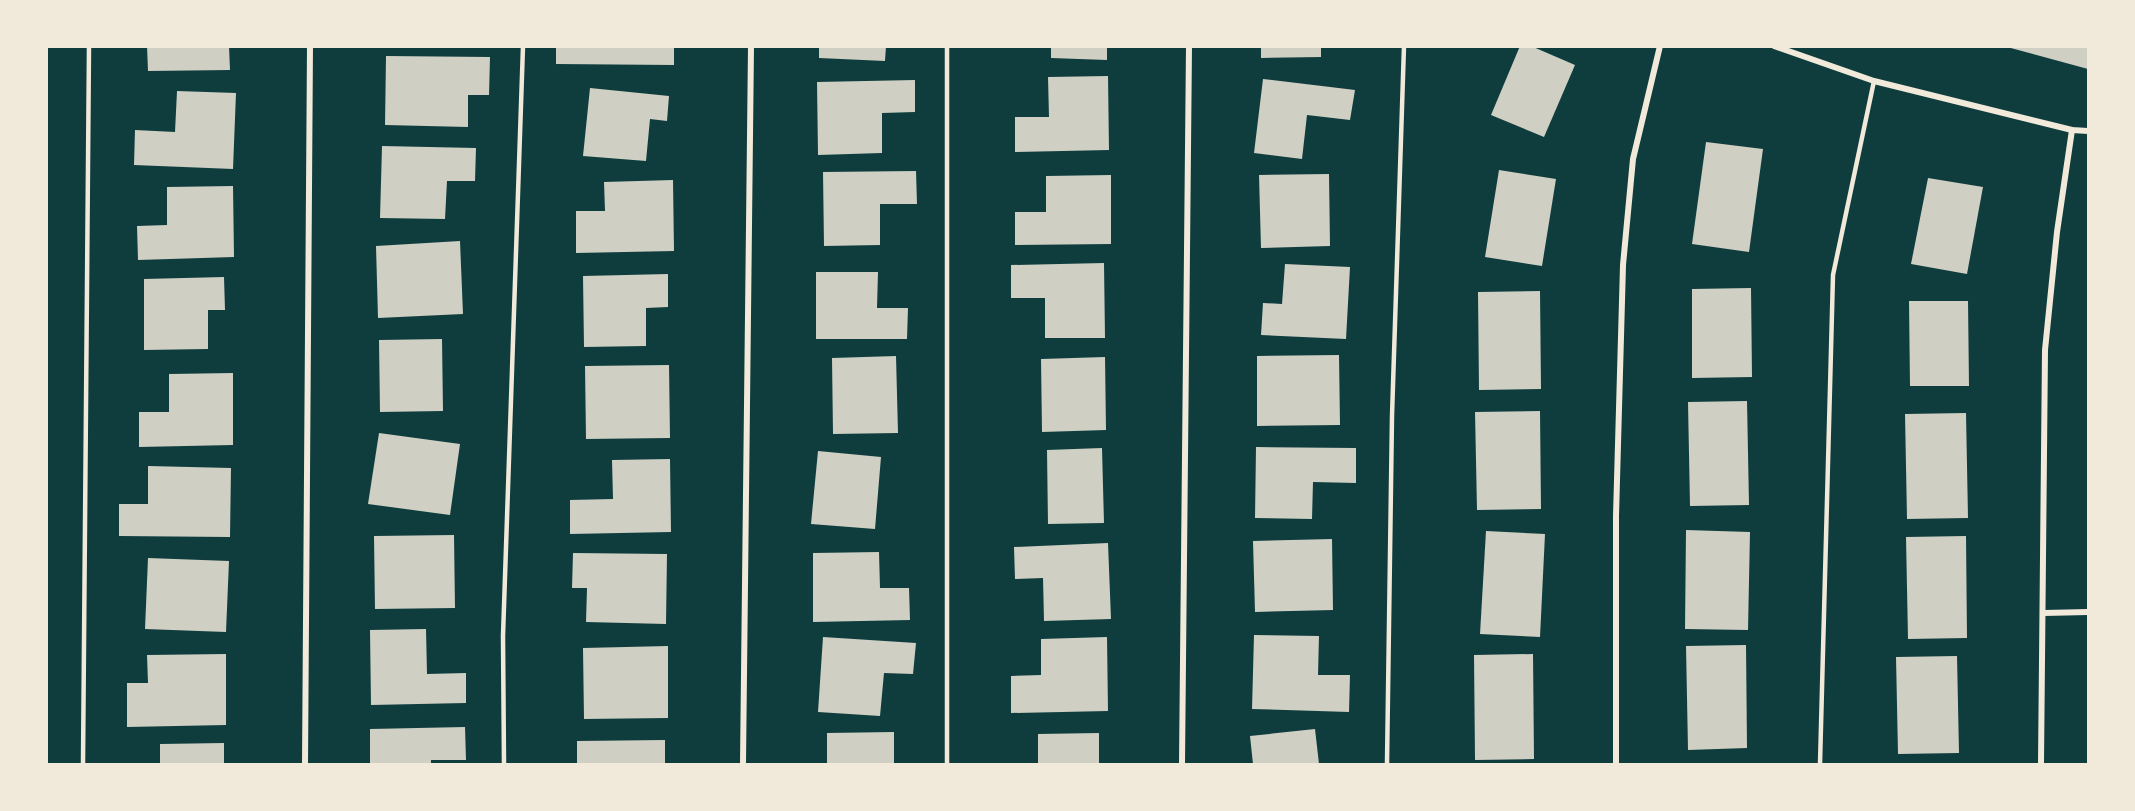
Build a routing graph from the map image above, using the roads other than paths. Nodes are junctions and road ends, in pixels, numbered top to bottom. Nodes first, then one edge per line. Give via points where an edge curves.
1 (89, 46) edge
2 (310, 46) edge
3 (523, 46) edge
4 (751, 46) edge
5 (947, 46) edge
6 (1189, 46) edge
7 (1404, 46) edge
8 (1660, 46) edge
9 (1774, 46) edge
10 (1874, 81) junction
11 (2072, 130) junction
12 (2088, 131) edge
13 (2088, 612) edge
14 (2044, 613) junction
15 (83, 765) edge
16 (305, 765) edge
17 (504, 765) edge
18 (743, 765) edge
19 (947, 765) edge
20 (1182, 765) edge
21 (1387, 765) edge
22 (1616, 765) edge
23 (1820, 765) edge
24 (2041, 765) edge

1 - 15 lane
2 - 16 street
3 - 17 lane via 503,636
4 - 18 street
5 - 19 lane
6 - 20 street
7 - 21 lane via 1392,416
8 - 22 street via 1633,159 1623,265 1616,516
9 - 10 street
10 - 11 street
10 - 23 lane via 1833,275
11 - 12 street
11 - 14 street via 2045,351
13 - 14 street
14 - 24 street

